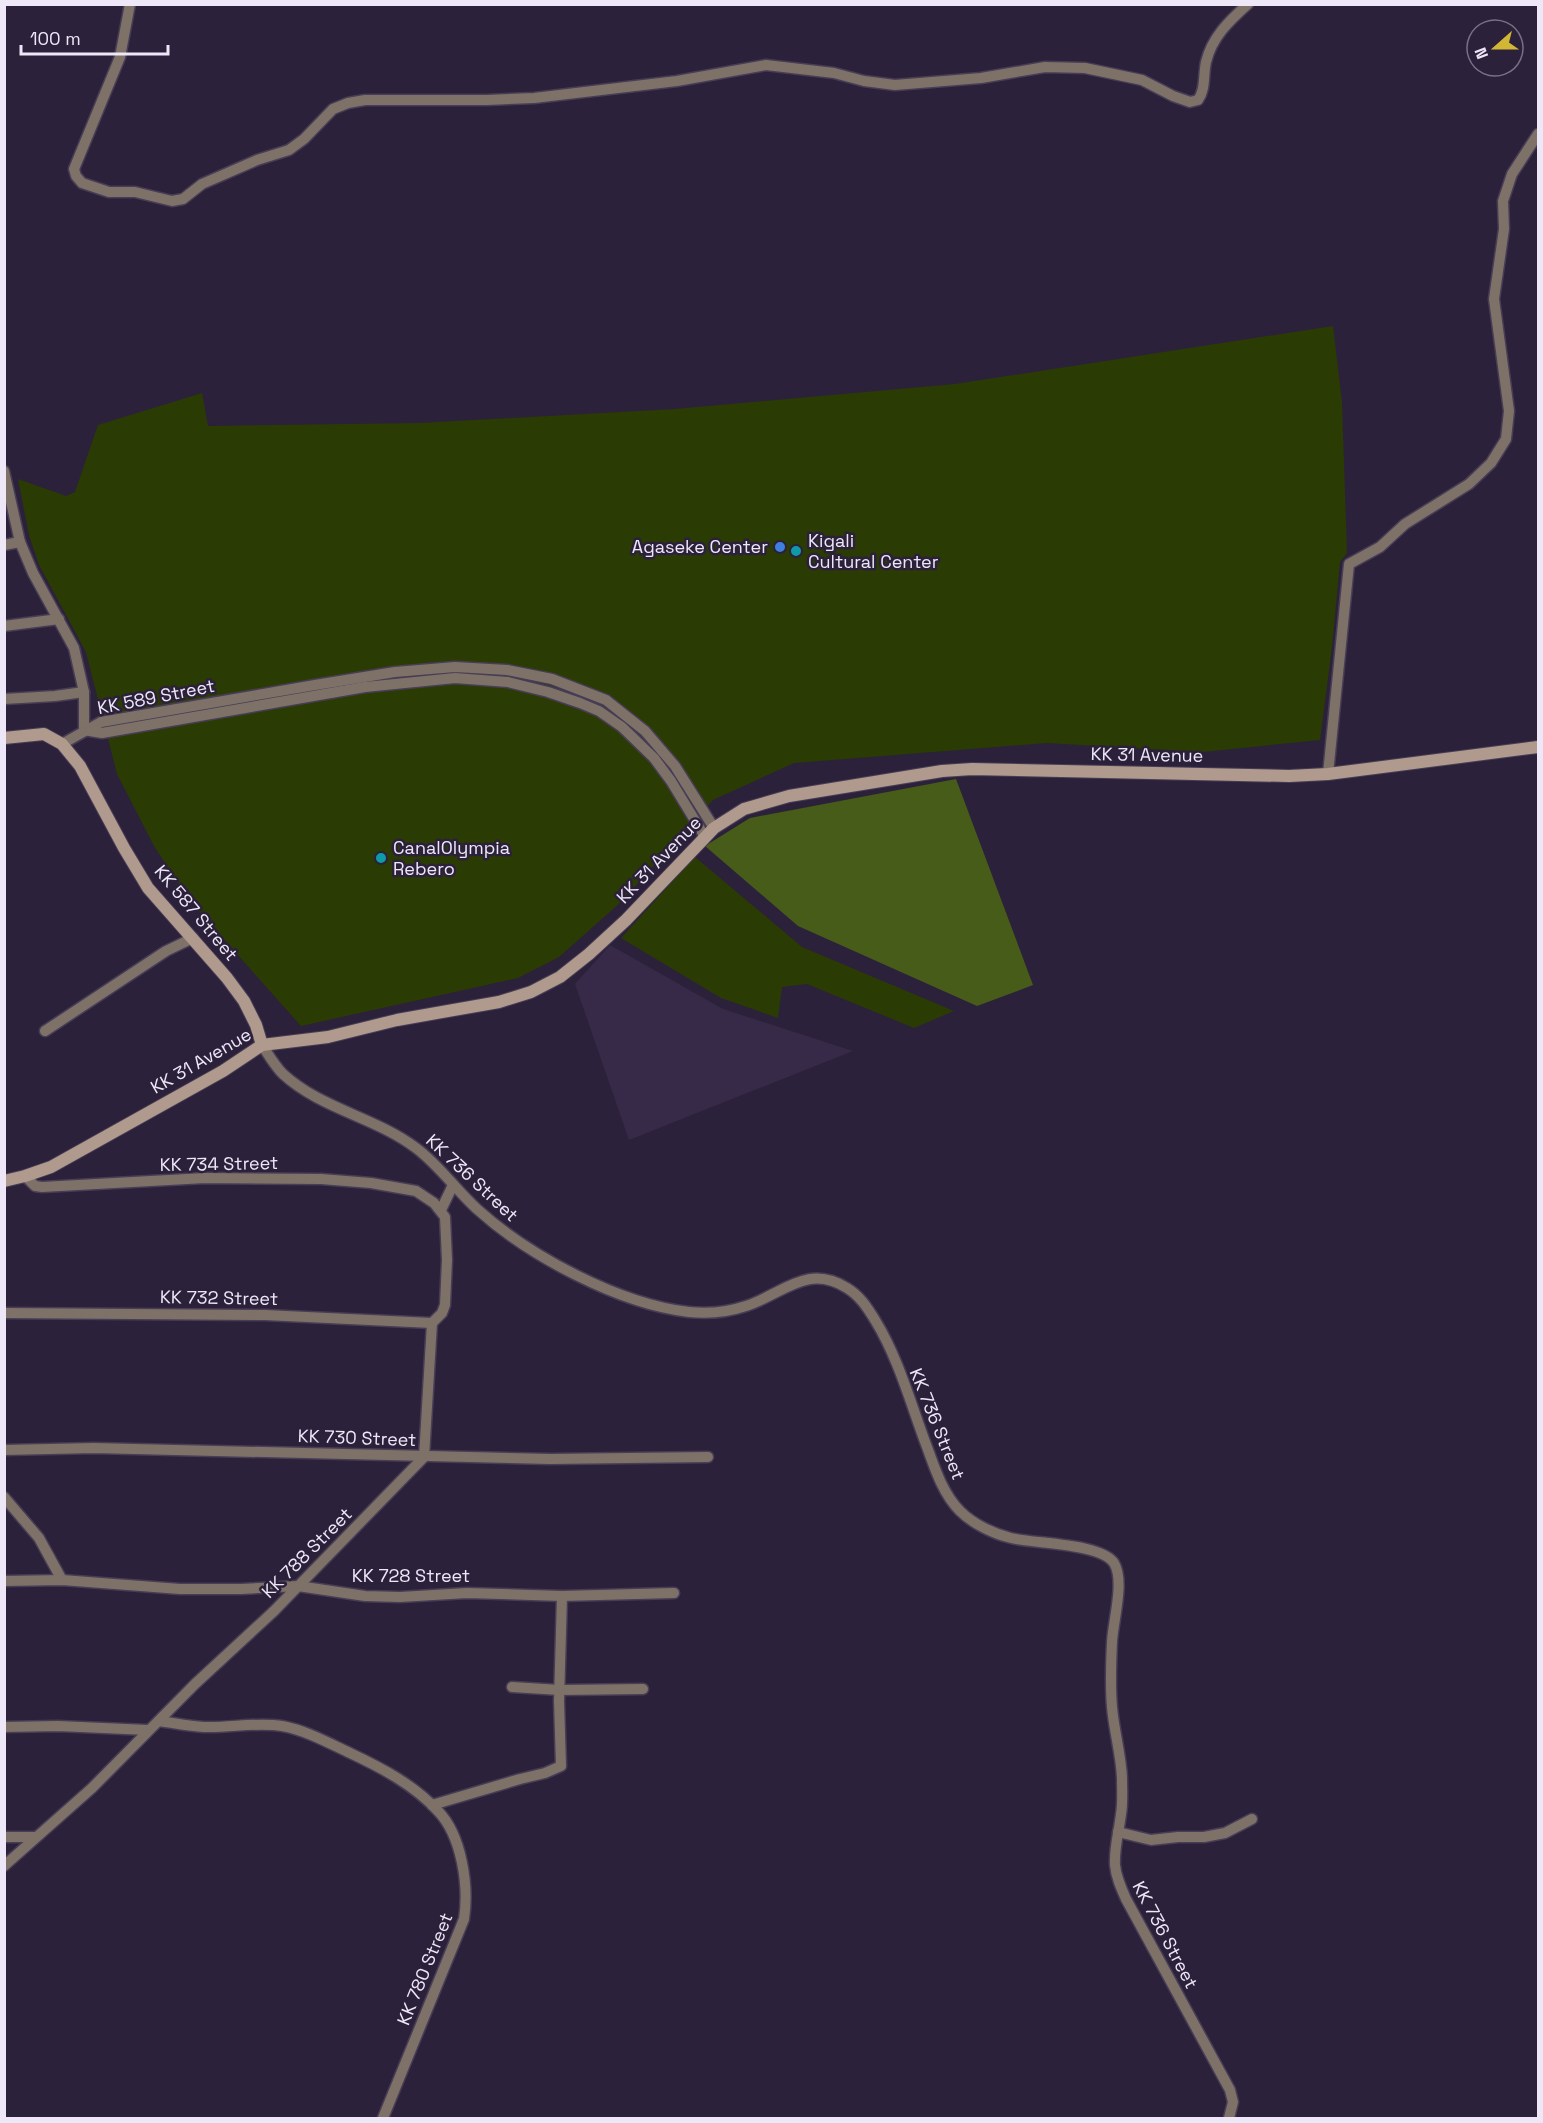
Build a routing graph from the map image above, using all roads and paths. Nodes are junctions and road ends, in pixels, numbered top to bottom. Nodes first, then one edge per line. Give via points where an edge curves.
1 (130, 4) edge
2 (1248, 4) edge
3 (1539, 134) edge
4 (5, 472) edge
5 (20, 542) junction
6 (4, 545) edge
7 (58, 619) junction
8 (4, 626) edge
9 (84, 692) junction
10 (4, 699) edge
11 (84, 730) junction
12 (4, 738) edge
13 (62, 744) junction
14 (1539, 747) edge
15 (1328, 774) junction
16 (710, 832) junction
17 (193, 938) junction
18 (45, 1031) dead end
19 (262, 1045) junction
20 (25, 1176) junction
21 (4, 1181) edge
22 (453, 1185) junction
23 (441, 1210) junction
24 (4, 1313) edge
25 (432, 1323) junction
26 (4, 1450) edge
27 (424, 1457) junction
28 (708, 1457) dead end
29 (4, 1497) edge
30 (63, 1580) junction
31 (4, 1581) edge
32 (298, 1586) junction
33 (674, 1593) dead end
34 (562, 1596) junction
35 (512, 1687) dead end
36 (643, 1689) dead end
37 (560, 1690) junction
38 (159, 1721) junction
39 (4, 1727) edge
40 (148, 1730) junction
41 (432, 1805) junction
42 (1252, 1819) dead end
43 (1118, 1832) junction
44 (4, 1837) edge
45 (34, 1838) junction
46 (4, 1866) edge
47 (383, 2118) edge
48 (1230, 2118) edge

1 - 2 street via 120,57 75,169 76,176 82,183 109,192 135,192 172,201 183,199 229,171 288,150 333,110 365,100 534,98 677,81 765,65 896,85 981,78 1046,67 1085,68 1142,80 1190,102 1203,93 1213,43 1229,20
3 - 15 street via 1512,174 1503,201 1504,229 1494,299 1509,411 1506,439 1491,463 1469,484 1405,524 1380,547 1349,564
4 - 5 street
5 - 6 street
5 - 7 street
7 - 8 street
7 - 9 street via 74,648
9 - 10 street
9 - 11 street
11 - 13 street
11 - 16 street, KK 589 Street via 102,733 365,687 454,678 508,682 580,703 622,727 654,758
12 - 13 main road via 44,734
13 - 17 main road, KK 587 Street via 80,766 148,888
14 - 15 main road, KK 31 Avenue
15 - 16 main road, KK 31 Avenue via 942,771 789,796 744,809
16 - 19 main road, KK 31 Avenue via 589,954 560,977 531,992 500,1002 328,1037
17 - 18 street via 166,951
17 - 19 main road, KK 587 Street via 244,1001
19 - 20 main road, KK 31 Avenue via 84,1149
19 - 22 street, KK 736 Street via 281,1073 319,1099 415,1147
20 - 21 main road, KK 31 Avenue
20 - 23 street, KK 734 Street via 42,1187 205,1178 371,1183 416,1191
22 - 23 street
22 - 43 street, KK 736 Street via 503,1232 538,1255 591,1281 656,1305 686,1312 723,1311 762,1300 790,1284 821,1278 852,1291 881,1330 938,1475 961,1512 979,1525 1010,1538 1099,1551 1117,1568 1111,1693 1121,1754 1122,1810
23 - 25 street via 446,1231 446,1294 442,1313
24 - 25 street, KK 732 Street via 264,1315
25 - 27 street
26 - 27 street, KK 730 Street via 94,1448
27 - 28 street, KK 730 Street
27 - 32 street, KK 788 Street
29 - 30 street via 39,1538
30 - 31 street, KK 728 Street
30 - 32 street, KK 728 Street via 180,1589
32 - 34 street, KK 728 Street via 365,1596
32 - 38 street, KK 788 Street
33 - 34 street, KK 728 Street
34 - 37 street
35 - 37 street
36 - 37 street
37 - 41 street via 561,1766
38 - 40 street, KK 788 Street
38 - 41 street, KK 780 Street via 205,1727 284,1727 369,1762
39 - 40 street
40 - 45 street, KK 788 Street via 92,1788
41 - 47 street, KK 780 Street via 444,1818 460,1854 467,1899 464,1919
42 - 43 street via 1225,1833 1204,1837 1151,1840
43 - 48 street, KK 736 Street via 1115,1868 1119,1883 1227,2084 1233,2102
44 - 45 street
45 - 46 street, KK 788 Street

